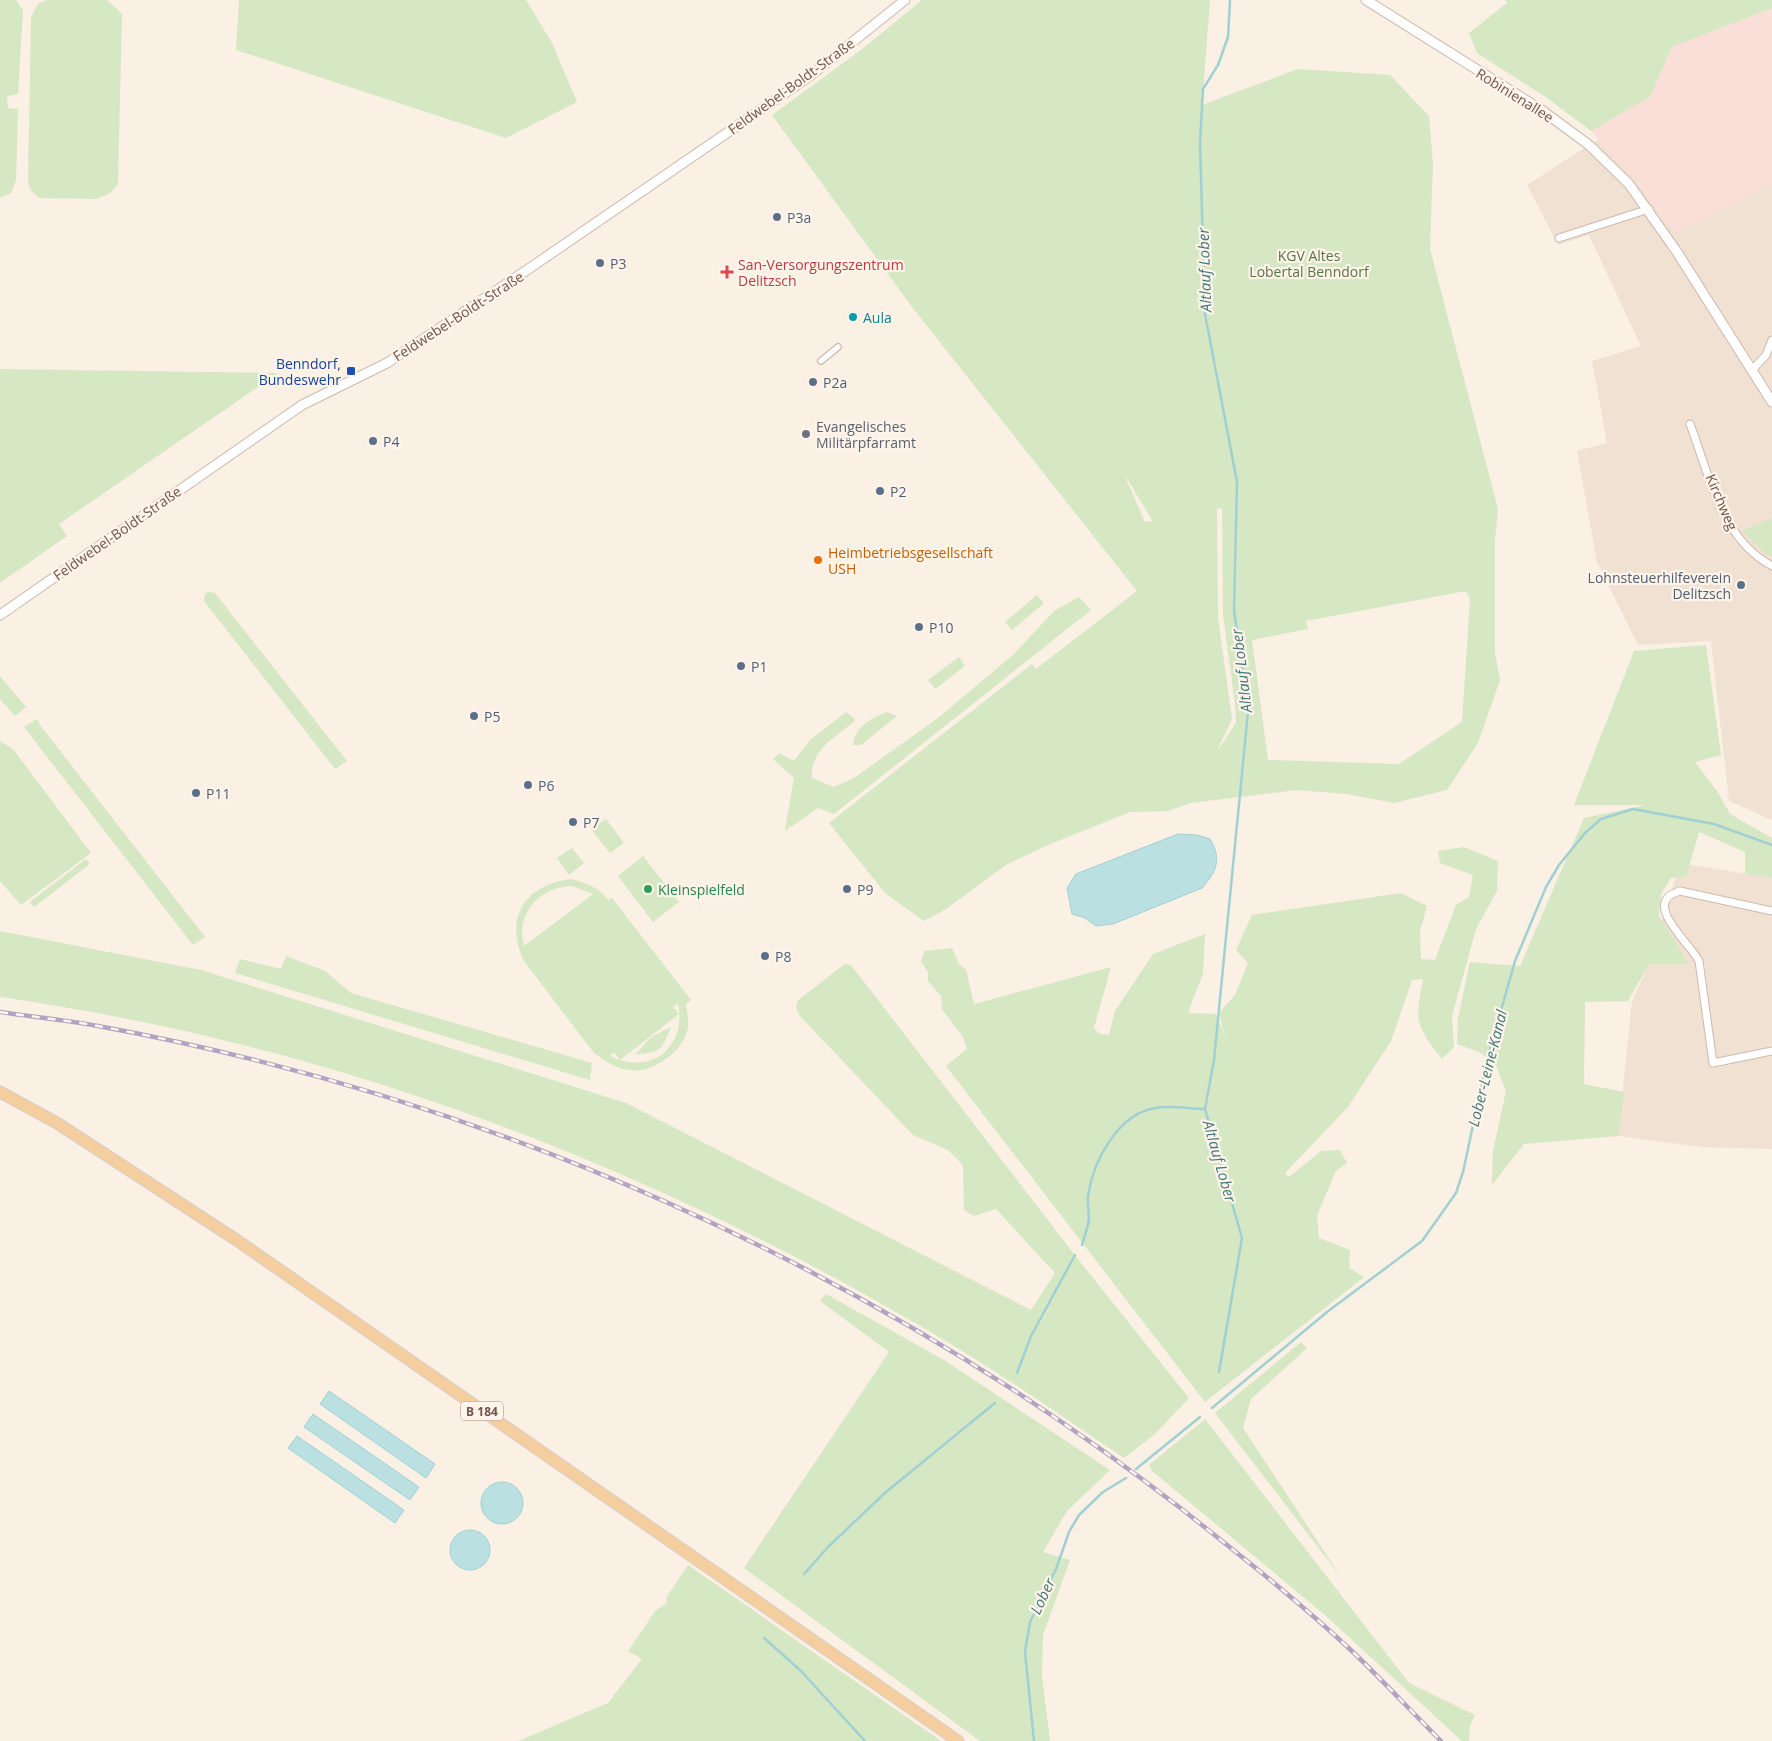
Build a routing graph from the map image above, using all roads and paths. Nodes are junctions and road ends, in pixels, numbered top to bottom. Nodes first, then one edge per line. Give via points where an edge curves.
1 (905, 0) edge
2 (1366, 0) edge
3 (1649, 209) junction
4 (1558, 238) dead end
5 (1772, 340) edge
6 (838, 347) dead end
7 (820, 361) dead end
8 (1752, 370) junction
9 (1772, 402) edge
10 (1690, 424) dead end
11 (1772, 566) edge
12 (0, 615) edge
13 (1772, 911) edge
14 (1772, 1051) edge
15 (0, 1092) edge
16 (958, 1741) edge

1 - 12 street, Feldwebel-Boldt-Straße via 810,76 527,270 387,363 302,404
2 - 3 street, Robinienallee via 1543,111 1589,145 1629,184
3 - 4 street
3 - 8 street, Robinienallee
5 - 8 street via 1766,354
6 - 7 street
8 - 9 street, Robinienallee
10 - 11 street, Kirchweg via 1735,534 1754,555
13 - 14 street via 1691,892 1673,892 1664,907 1672,927 1699,961 1713,1063
15 - 16 main road, B 184 via 57,1123 238,1241

